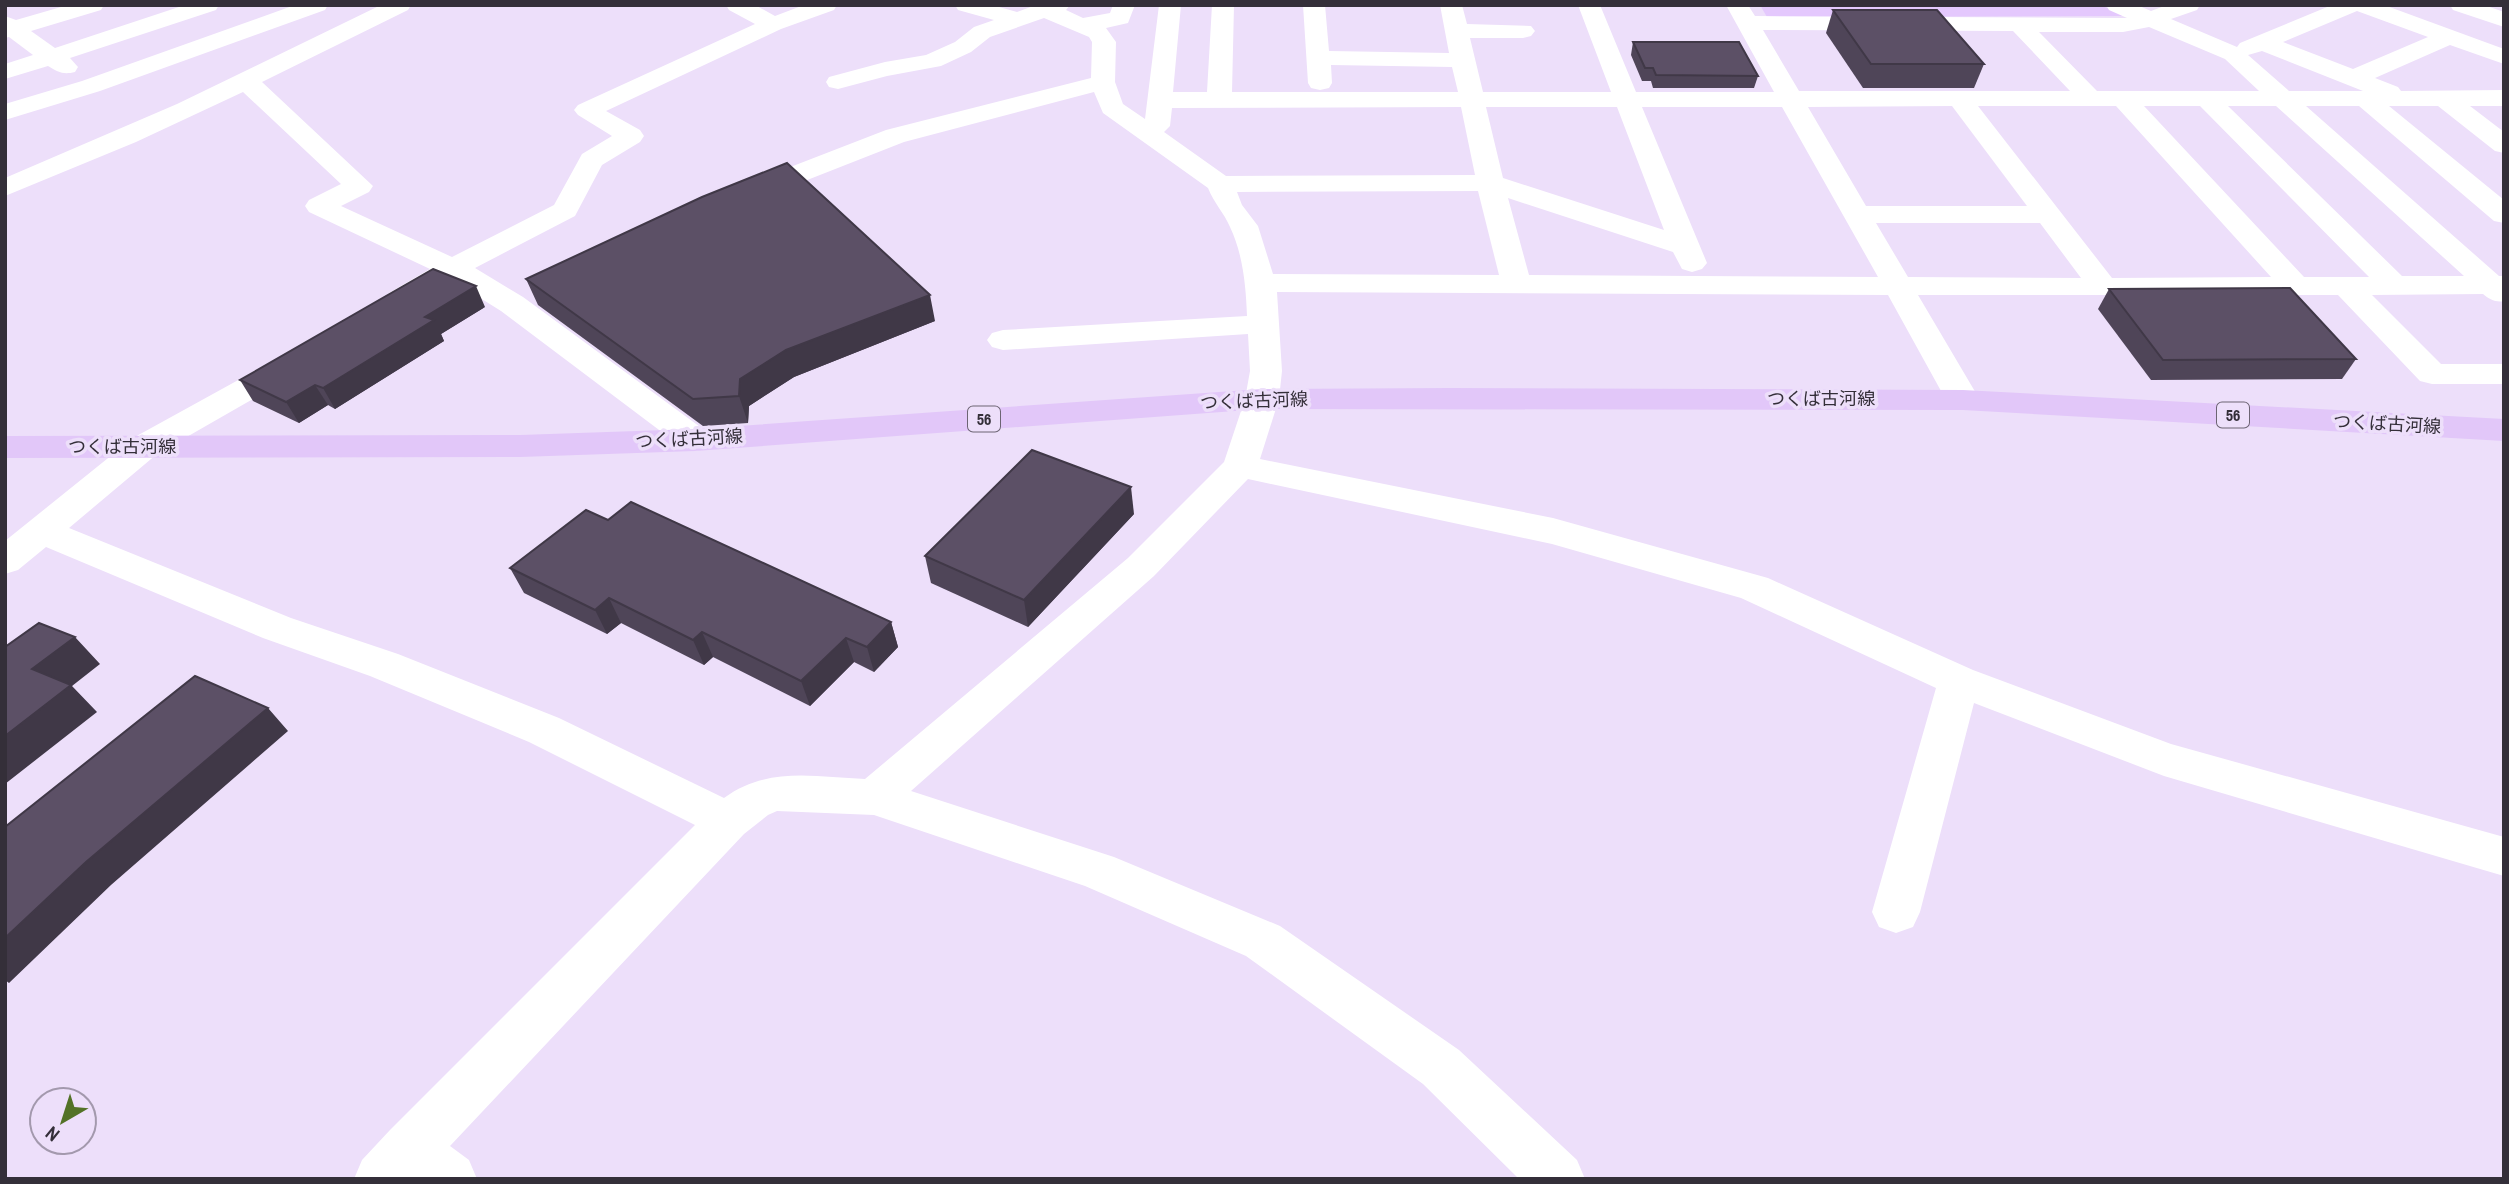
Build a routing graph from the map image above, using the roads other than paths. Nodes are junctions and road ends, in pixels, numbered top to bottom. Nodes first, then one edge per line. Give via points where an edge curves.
1 (93, 5) edge
2 (208, 5) edge
3 (316, 5) edge
4 (400, 5) edge
5 (737, 5) edge
6 (826, 5) edge
7 (966, 5) edge
8 (1124, 5) edge
9 (1170, 5) edge
10 (1223, 5) edge
11 (1314, 5) edge
12 (1451, 5) edge
13 (1589, 5) edge
14 (2117, 5) edge
15 (2189, 5) edge
16 (2352, 5) edge
17 (2362, 5) edge
18 (2460, 5) edge
19 (1054, 8) edge
20 (2151, 19) junction
21 (1020, 20) junction
22 (2504, 20) edge
23 (773, 24) junction
24 (1748, 24) edge
25 (2019, 24) junction
26 (1082, 25) junction
27 (8, 28) edge
28 (1456, 31) junction
29 (1523, 31) dead end
30 (2449, 37) junction
31 (2262, 43) junction
32 (1604, 45) junction
33 (1632, 45) edge
34 (1729, 45) edge
35 (2233, 54) junction
36 (2504, 57) edge
37 (52, 58) junction
38 (1318, 58) junction
39 (1463, 60) junction
40 (5, 72) edge
41 (246, 81) junction
42 (838, 82) dead end
43 (1103, 82) junction
44 (91, 86) junction
45 (2360, 89) junction
46 (2504, 98) edge
47 (1626, 99) junction
48 (1159, 100) junction
49 (1219, 100) junction
50 (1321, 100) junction
51 (1472, 100) junction
52 (1792, 100) junction
53 (1960, 100) junction
54 (2092, 100) junction
55 (2124, 100) junction
56 (2208, 100) junction
57 (2287, 100) junction
58 (2447, 100) junction
59 (5, 112) edge
60 (1156, 138) junction
61 (2504, 145) edge
62 (1490, 183) junction
63 (1220, 184) junction
64 (5, 188) edge
65 (724, 205) edge
66 (1857, 214) junction
67 (2047, 215) junction
68 (2504, 215) edge
69 (1685, 246) junction
70 (453, 268) junction
71 (1261, 283) junction
72 (1700, 284) junction
73 (2393, 284) junction
74 (1517, 286) junction
75 (1899, 286) junction
76 (2346, 286) junction
77 (2103, 287) junction
78 (2297, 287) junction
79 (2500, 289) edge
80 (378, 312) edge
81 (1262, 324) junction
82 (1003, 340) dead end
83 (310, 353) edge
84 (2504, 374) edge
85 (1262, 399) junction
86 (1963, 400) junction
87 (2504, 430) edge
88 (695, 440) junction
89 (145, 446) junction
90 (5, 447) edge
91 (1240, 466) junction
92 (41, 531) junction
93 (5, 561) edge
94 (1959, 681) junction
95 (874, 797) junction
96 (728, 821) junction
97 (2504, 857) edge
98 (1896, 912) dead end
99 (413, 1169) edge
100 (1558, 1179) edge

1 - 27 street
2 - 37 street
3 - 44 street
4 - 41 street
5 - 23 street
6 - 23 street
7 - 21 street
8 - 26 street via 1121,18
9 - 48 street
10 - 49 street
11 - 38 street
12 - 28 street
13 - 32 street
14 - 20 street
15 - 20 street
16 - 31 street
17 - 30 street
18 - 22 street
19 - 21 street
19 - 26 street
20 - 25 street via 2123,25
20 - 35 street
21 - 42 street via 982,33 932,61
23 - 70 street via 587,110 631,136 591,160 565,210
24 - 25 street
24 - 34 street
24 - 52 street
25 - 54 street
26 - 43 street via 1097,32 1104,42
27 - 37 street
28 - 29 street
28 - 39 street
30 - 36 street
30 - 45 street
31 - 35 street
31 - 45 street
32 - 33 street
32 - 47 street
35 - 57 street
37 - 40 street
37 - 44 street
38 - 39 street
38 - 50 street
39 - 51 street
41 - 64 street
41 - 70 street via 359,186 319,206
43 - 60 street via 1112,108
43 - 65 street via 895,136
44 - 59 street
45 - 57 street
45 - 58 street via 2407,100
45 - 68 street
46 - 58 street
47 - 51 street
47 - 52 street
47 - 69 street
48 - 49 street
48 - 60 street
49 - 50 street
50 - 51 street
51 - 62 street
52 - 53 street
52 - 66 street
53 - 54 street
53 - 67 street
54 - 55 street
55 - 56 street
55 - 78 street
56 - 57 street
56 - 73 street
57 - 79 street
58 - 61 street
60 - 63 street
62 - 63 street
62 - 69 street
62 - 74 street
63 - 71 street via 1244,226
66 - 67 street
66 - 75 street
67 - 77 street
69 - 72 street
70 - 80 street
70 - 88 street via 524,298
71 - 74 street
71 - 81 street
72 - 74 street
72 - 75 street
73 - 76 street
73 - 79 street
75 - 77 street
75 - 86 street
76 - 78 street
76 - 84 street via 2432,374
77 - 78 street
81 - 82 street
81 - 85 street via 1266,371
83 - 89 street
85 - 86 main road, つくば古河線 / 56
85 - 88 main road, つくば古河線 / 56
85 - 91 street
86 - 87 main road, つくば古河線 / 56
88 - 89 main road, つくば古河線 / 56 via 481,446
89 - 90 main road, つくば古河線 / 56
89 - 92 street
91 - 94 street via 1553,531 1754,588
91 - 95 street via 1141,567
92 - 93 street
92 - 96 street via 544,730
94 - 97 street via 2164,759
94 - 98 street
95 - 96 street via 774,793 752,802
95 - 100 street via 1098,871 1263,942 1441,1067
96 - 99 street

